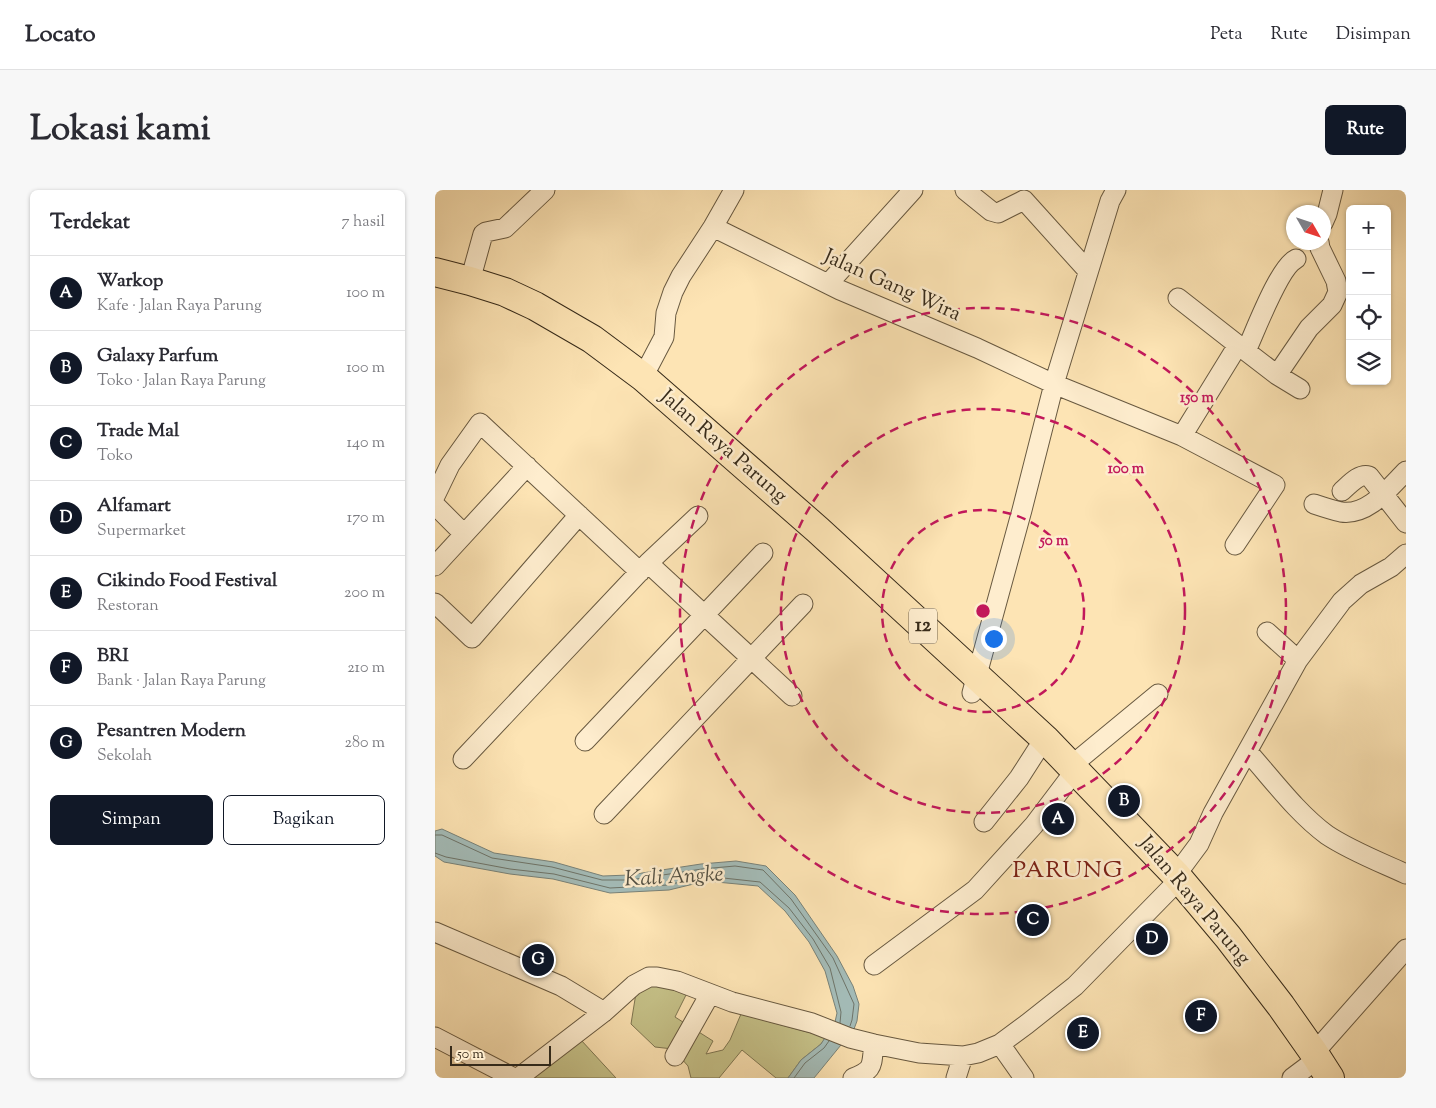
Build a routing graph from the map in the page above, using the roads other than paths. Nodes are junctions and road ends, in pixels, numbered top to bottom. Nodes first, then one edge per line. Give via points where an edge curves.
1 (545, 190) edge
2 (913, 190) edge
3 (965, 190) edge
4 (1117, 190) edge
5 (1333, 190) edge
6 (729, 192) edge
7 (1025, 195) edge
8 (1328, 205) edge
9 (713, 227) junction
10 (1320, 250) edge
11 (1296, 259) dead end
12 (1087, 271) junction
13 (435, 272) edge
14 (470, 280) junction
15 (435, 284) edge
16 (828, 284) junction
17 (1178, 298) dead end
18 (1242, 348) junction
19 (611, 363) junction
20 (1277, 375) junction
21 (643, 377) junction
22 (1054, 384) junction
23 (1300, 389) dead end
24 (1182, 436) junction
25 (527, 466) junction
26 (1406, 472) edge
27 (1342, 491) dead end
28 (1383, 494) junction
29 (435, 496) edge
30 (1314, 504) dead end
31 (435, 505) edge
32 (579, 515) junction
33 (698, 516) dead end
34 (1406, 523) edge
35 (464, 534) junction
36 (1235, 544) dead end
37 (763, 553) dead end
38 (1406, 554) edge
39 (435, 566) edge
40 (644, 567) junction
41 (435, 603) edge
42 (803, 604) dead end
43 (704, 615) junction
44 (1267, 632) dead end
45 (751, 659) junction
46 (1298, 660) junction
47 (974, 685) junction
48 (1158, 694) dead end
49 (792, 696) dead end
50 (585, 741) dead end
51 (1037, 750) junction
52 (1248, 752) junction
53 (463, 759) dead end
54 (1070, 772) junction
55 (604, 814) dead end
56 (984, 822) dead end
57 (1406, 874) edge
58 (1173, 882) junction
59 (435, 932) edge
60 (1406, 949) edge
61 (874, 965) dead end
62 (710, 994) junction
63 (604, 1012) junction
64 (435, 1037) edge
65 (874, 1044) junction
66 (1000, 1044) junction
67 (675, 1056) dead end
68 (963, 1056) junction
69 (1312, 1071) edge
70 (505, 1076) edge
71 (853, 1078) edge
72 (956, 1078) edge
73 (1024, 1078) edge

1 - 14 street via 505,228 483,234
2 - 16 street
3 - 7 street via 998,213
4 - 12 street via 1110,201
5 - 8 street
6 - 9 street
7 - 12 street
9 - 16 street, Jalan Gang Wira
9 - 21 street via 673,292 666,313 664,337
10 - 20 street via 1338,292 1332,305 1309,328
11 - 18 street via 1276,285
12 - 22 street
13 - 14 highway, Jalan Raya Parung / 12
14 - 19 highway, Jalan Raya Parung / 12 via 505,292 569,325
15 - 19 highway, Jalan Raya Parung / 12 via 451,287 526,317
16 - 22 street, Jalan Gang Wira
17 - 18 street
18 - 20 street
18 - 24 street
19 - 21 highway, Jalan Raya Parung / 12
19 - 47 highway, Jalan Raya Parung / 12
20 - 23 street
21 - 47 highway, Jalan Raya Parung / 12 via 817,530
22 - 24 street, Jalan Gang Wira
22 - 47 street
24 - 36 street, Jalan Gang Wira via 1275,485
25 - 29 street via 480,423 450,465
25 - 32 street
25 - 35 street
26 - 28 street
27 - 28 street via 1365,475
28 - 30 street via 1355,512 1341,512
28 - 34 street
31 - 35 street
32 - 40 street
32 - 41 street via 472,638
33 - 40 street
35 - 39 street
37 - 43 street
38 - 46 street via 1347,595
40 - 43 street
40 - 53 street
42 - 45 street
43 - 45 street
43 - 50 street
44 - 46 street
45 - 49 street
45 - 55 street
46 - 52 street
47 - 51 highway, Jalan Raya Parung / 12
47 - 54 highway, Jalan Raya Parung / 12
48 - 54 street
51 - 54 highway, Jalan Raya Parung / 12
51 - 56 street
52 - 57 street via 1327,835
52 - 58 street via 1203,836
54 - 58 highway, Jalan Raya Parung / 12
54 - 61 street via 1035,825 975,890
58 - 66 street via 1075,986
58 - 69 highway, Jalan Raya Parung / 12 via 1228,937
59 - 63 street via 553,982
60 - 69 street
62 - 63 street via 665,977 649,977 634,985
62 - 65 street
62 - 67 street
63 - 70 street
64 - 70 street
65 - 68 street via 919,1053
65 - 71 street via 868,1071
66 - 68 street
66 - 73 street
68 - 72 street

